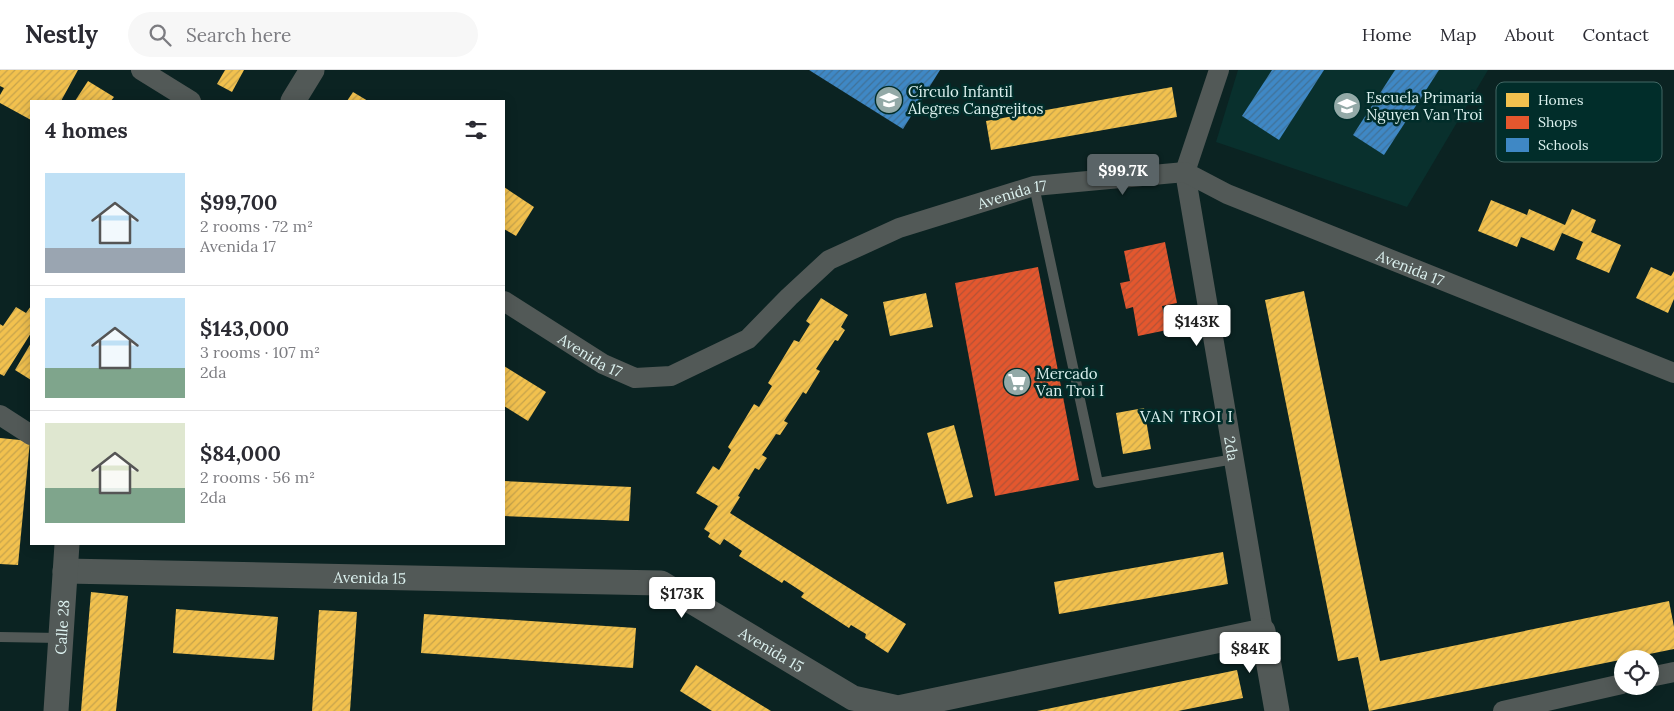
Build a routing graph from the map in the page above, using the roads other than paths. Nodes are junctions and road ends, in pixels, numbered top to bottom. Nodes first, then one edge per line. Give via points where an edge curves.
1 (141, 70) edge
2 (312, 70) edge
3 (1219, 70) edge
4 (189, 100) edge
5 (294, 100) edge
6 (1185, 172) junction
7 (1034, 186) junction
8 (505, 302) edge
9 (1674, 373) edge
10 (0, 416) edge
11 (30, 434) edge
12 (1234, 459) junction
13 (67, 545) edge
14 (65, 571) junction
15 (1263, 631) junction
16 (0, 637) edge
17 (61, 638) junction
18 (1674, 672) edge
19 (1659, 675) edge
20 (1614, 686) edge
21 (56, 711) edge
22 (1277, 711) edge
23 (1503, 711) edge

1 - 4 street
2 - 5 street
3 - 6 street, 2da
6 - 7 street, Avenida 17
6 - 9 street, Avenida 17 via 1227,194
6 - 12 street, 2da
7 - 8 street, Avenida 17 via 899,228 829,260 748,339 671,376 635,378 603,364
7 - 12 lane via 1098,483
10 - 11 street
12 - 15 street, 2da
13 - 14 street, Calle 28
14 - 15 street, Avenida 15 via 661,583 853,698 898,708
14 - 17 street, Calle 28
15 - 22 street, 2da
16 - 17 lane
17 - 21 street, Calle 28
18 - 19 street
20 - 23 street

